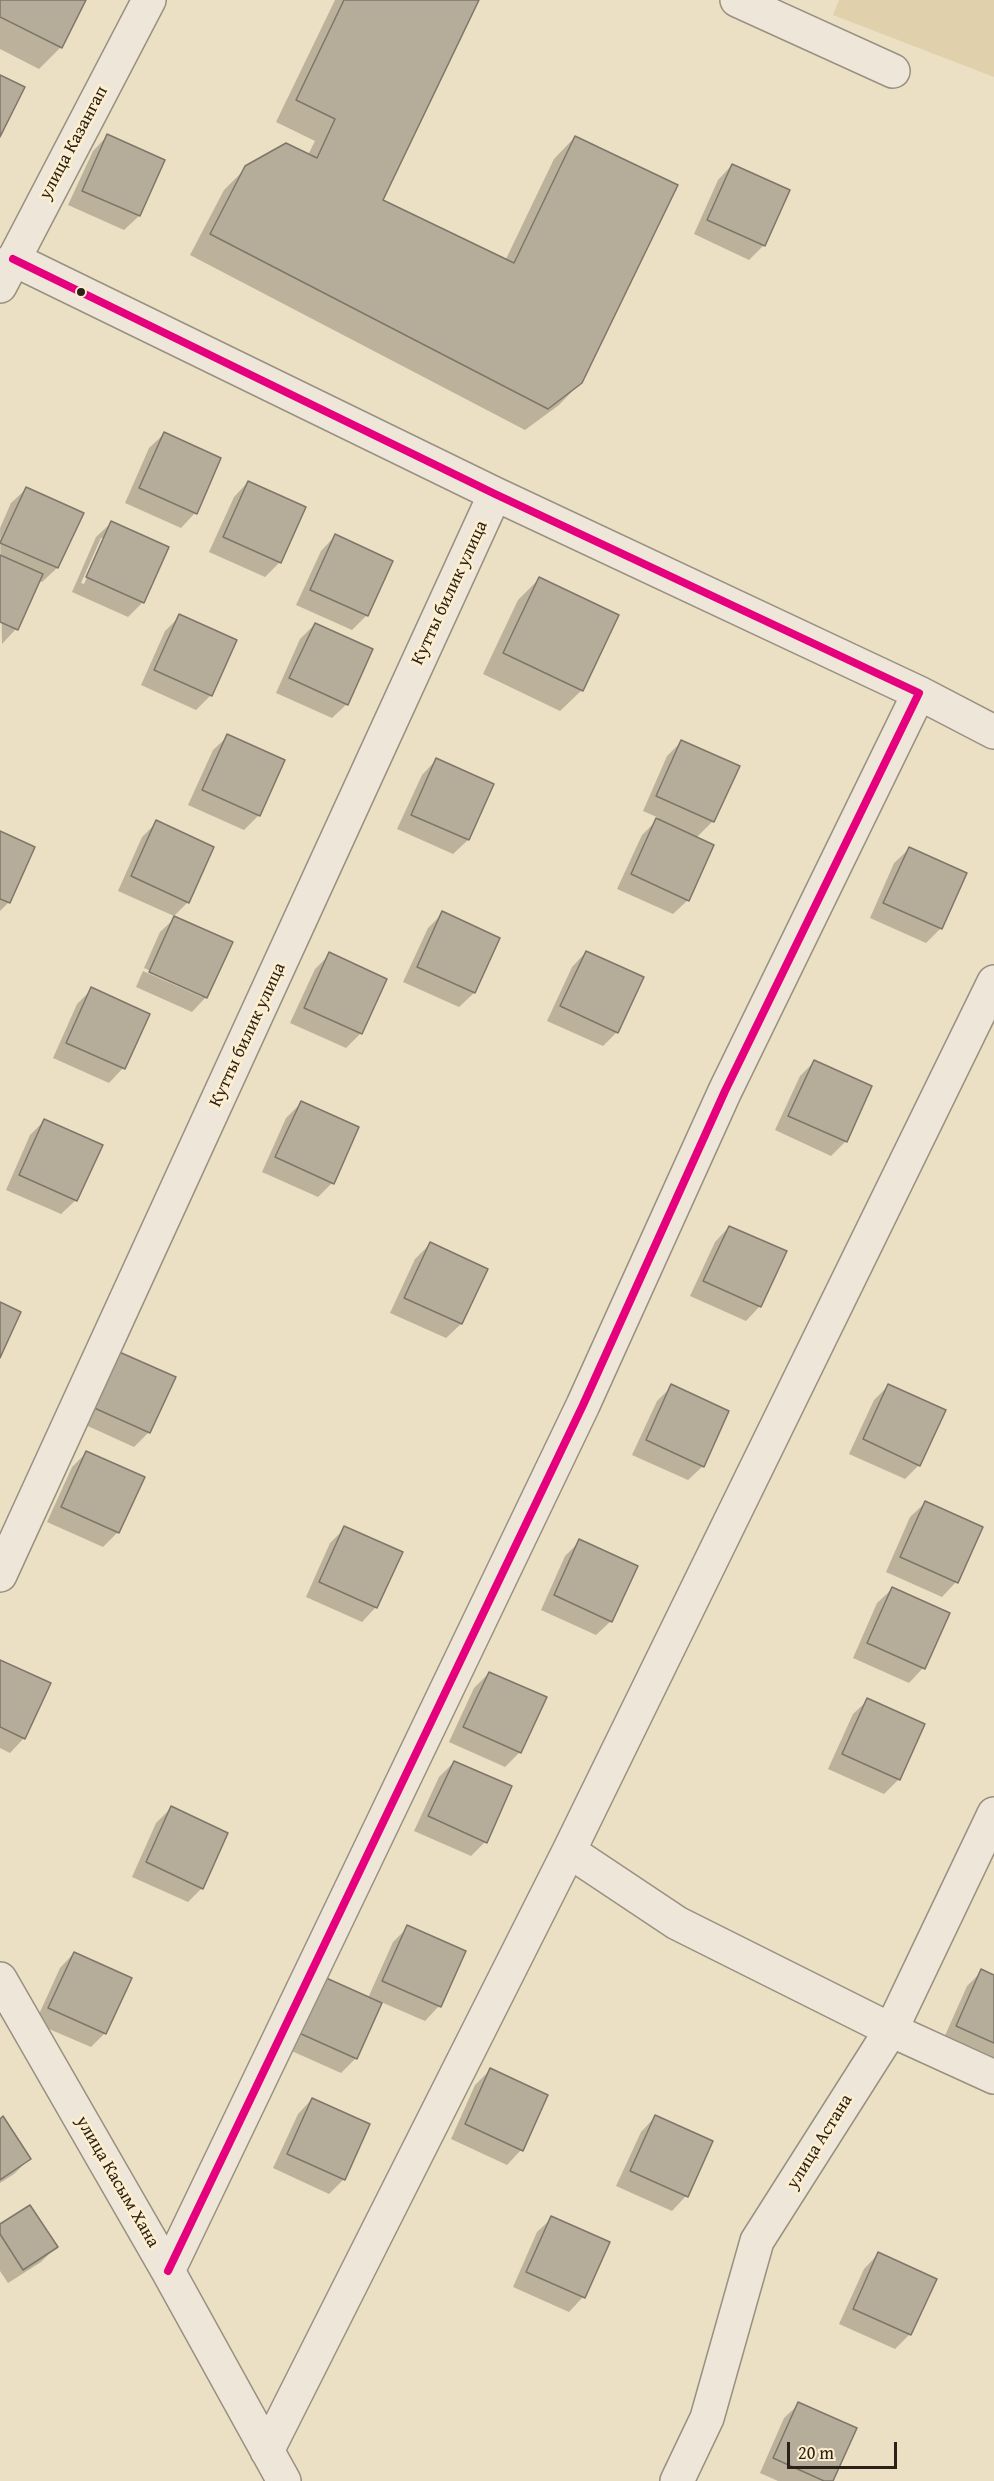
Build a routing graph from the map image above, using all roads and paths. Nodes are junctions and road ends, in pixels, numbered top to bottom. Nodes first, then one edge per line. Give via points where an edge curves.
1 (149, 0) edge
2 (737, 0) edge
3 (892, 71) dead end
4 (7, 273) edge
5 (495, 495) junction
6 (919, 693) junction
7 (994, 732) edge
8 (994, 982) edge
9 (0, 1575) edge
10 (994, 1814) edge
11 (569, 1851) junction
12 (0, 1979) edge
13 (891, 2030) junction
14 (994, 2078) edge
15 (168, 2271) junction
16 (267, 2451) junction
17 (284, 2481) edge
18 (677, 2481) edge

1 - 4 street, улица Казангап
2 - 3 street
4 - 5 street
5 - 6 street
5 - 9 street, Кутты билик улица
6 - 7 street
6 - 15 street via 725,1091 583,1406
8 - 11 street
10 - 13 street, улица Астана
11 - 13 street via 677,1923
11 - 16 street
12 - 15 street, улица Касым Хана
13 - 14 street
13 - 18 street, улица Астана via 757,2241 707,2418
15 - 16 street, улица Касым Хана
16 - 17 street, улица Касым Хана

